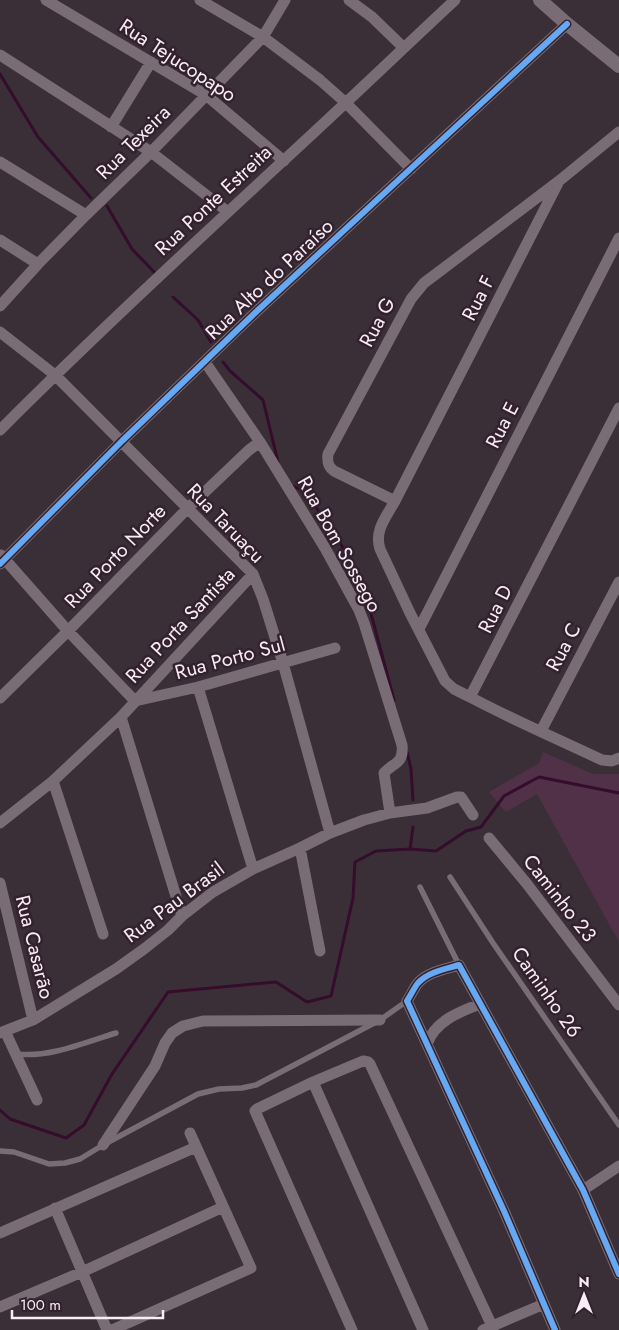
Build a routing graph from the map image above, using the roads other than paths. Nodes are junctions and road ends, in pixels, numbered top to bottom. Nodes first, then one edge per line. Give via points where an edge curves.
1 (46, 0) edge
2 (200, 0) edge
3 (285, 0) edge
4 (350, 0) edge
5 (455, 0) edge
6 (540, 0) edge
7 (567, 24) junction
8 (263, 37) junction
9 (404, 48) junction
10 (0, 55) edge
11 (150, 62) junction
12 (619, 66) edge
13 (206, 95) junction
14 (346, 103) junction
15 (111, 127) junction
16 (619, 132) edge
17 (151, 152) junction
18 (284, 161) junction
19 (0, 162) edge
20 (411, 169) junction
21 (559, 181) junction
22 (228, 212) junction
23 (86, 215) junction
24 (619, 238) edge
25 (0, 240) edge
26 (38, 264) junction
27 (0, 306) edge
28 (0, 332) edge
29 (205, 362) junction
30 (55, 375) junction
31 (619, 408) edge
32 (0, 430) edge
33 (122, 441) junction
34 (260, 442) junction
35 (395, 501) junction
36 (187, 509) junction
37 (2, 559) edge
38 (252, 574) junction
39 (619, 582) edge
40 (418, 629) junction
41 (68, 631) junction
42 (335, 648) dead end
43 (283, 663) junction
44 (198, 687) junction
45 (0, 698) edge
46 (470, 698) junction
47 (135, 702) junction
48 (121, 717) junction
49 (541, 731) junction
50 (619, 758) edge
51 (53, 781) junction
52 (390, 813) junction
53 (473, 815) dead end
54 (0, 823) edge
55 (330, 833) junction
56 (489, 838) dead end
57 (300, 848) junction
58 (252, 869) junction
59 (450, 877) dead end
60 (0, 883) edge
61 (420, 887) dead end
62 (182, 916) junction
63 (103, 934) dead end
64 (320, 951) dead end
65 (459, 965) junction
66 (407, 1000) junction
67 (480, 1004) junction
68 (619, 1005) edge
69 (33, 1020) junction
70 (380, 1020) junction
71 (3, 1032) edge
72 (116, 1033) dead end
73 (427, 1044) junction
74 (17, 1054) junction
75 (313, 1082) junction
76 (37, 1100) dead end
77 (619, 1125) edge
78 (190, 1133) dead end
79 (102, 1145) junction
80 (196, 1146) junction
81 (0, 1151) edge
82 (619, 1166) edge
83 (584, 1190) junction
84 (223, 1207) junction
85 (56, 1208) junction
86 (0, 1233) edge
87 (82, 1272) junction
88 (619, 1274) edge
89 (544, 1304) junction
90 (0, 1307) edge
91 (488, 1328) edge
92 (108, 1330) edge
93 (112, 1330) edge
94 (352, 1330) edge
95 (423, 1330) edge
96 (555, 1330) edge

1 - 11 street, Rua Tejucopapo
2 - 8 street
3 - 8 street, Rua Texeira
4 - 9 street
5 - 9 street, Rua Ponte Estreita
6 - 7 street
7 - 12 street
7 - 20 street, Rua Alto do Paraíso
8 - 13 street, Rua Texeira
8 - 14 street
9 - 14 street, Rua Ponte Estreita
10 - 15 street
11 - 13 street, Rua Tejucopapo
11 - 15 street
13 - 17 street, Rua Texeira
13 - 18 street, Rua Tejucopapo
14 - 18 street, Rua Ponte Estreita
14 - 20 street
15 - 17 street
16 - 21 street, Rua F
17 - 22 street
17 - 23 street, Rua Texeira
18 - 22 street, Rua Ponte Estreita
19 - 23 street
20 - 29 street, Rua Alto do Paraíso
21 - 35 street, Rua F
21 - 35 street, Rua G via 418,290 328,454 329,467 334,471
22 - 30 street, Rua Ponte Estreita
23 - 26 street, Rua Texeira
24 - 40 street, Rua E
25 - 26 street
26 - 27 street, Rua Texeira
28 - 30 street, Rua Taruaçu
29 - 33 street, Rua Alto do Paraíso
29 - 34 street, Rua Bom Sossego
30 - 32 street, Rua Ponte Estreita
30 - 33 street, Rua Taruaçu
31 - 46 street, Rua D
33 - 36 street, Rua Taruaçu
33 - 37 street, Rua Alto do Paraíso
34 - 36 street, Rua Porto Norte
34 - 52 street, Rua Bom Sossego via 325,548 364,623 402,745 400,760 384,773
35 - 40 street, Rua Bom Sossego via 377,536 378,543
36 - 38 street, Rua Taruaçu
36 - 41 street, Rua Porto Norte
37 - 41 street
38 - 43 street, Rua Taruaçu
38 - 47 street, Rua Porta Santista
39 - 49 street, Rua C
40 - 46 street, Rua Bom Sossego via 445,681
41 - 45 street, Rua Porto Norte
41 - 47 street
42 - 43 street, Rua Porto Sul
43 - 44 street, Rua Porto Sul
43 - 55 street, Rua Taruaçu
44 - 47 street, Rua Porto Sul
44 - 58 street
46 - 49 street
47 - 48 street, Rua Porta Santista
48 - 51 street, Rua Porta Santista
48 - 62 street
49 - 50 street via 602,760
51 - 54 street, Rua Porta Santista
51 - 63 street
52 - 53 street, Rua Pau Brasil via 427,808 461,797
52 - 55 street, Rua Pau Brasil
55 - 57 street, Rua Pau Brasil
56 - 68 street, Caminho 23
57 - 58 street, Rua Pau Brasil
57 - 64 street
58 - 62 street, Rua Pau Brasil via 213,892
59 - 77 lane, Caminho 26
60 - 69 street, Rua Casarão
61 - 65 lane
62 - 69 street, Rua Pau Brasil via 144,949
65 - 66 street via 426,976
65 - 67 street
66 - 70 lane
66 - 73 street
67 - 73 street via 440,1024
67 - 83 street
69 - 71 street, Rua Pau Brasil
70 - 79 lane via 256,1085 198,1094
70 - 79 street via 203,1021 183,1026 164,1043 155,1066
71 - 74 street
72 - 74 lane via 56,1051 29,1056
73 - 89 street
74 - 76 street
75 - 91 street via 363,1061 370,1064
75 - 94 street via 254,1111
75 - 95 street
78 - 80 street
79 - 81 lane via 80,1159 58,1164
80 - 84 street
80 - 85 street
82 - 83 street
83 - 88 street
84 - 87 street
84 - 93 street via 251,1268
85 - 86 street
85 - 87 street
87 - 90 street
87 - 92 street
89 - 91 street
89 - 96 street

